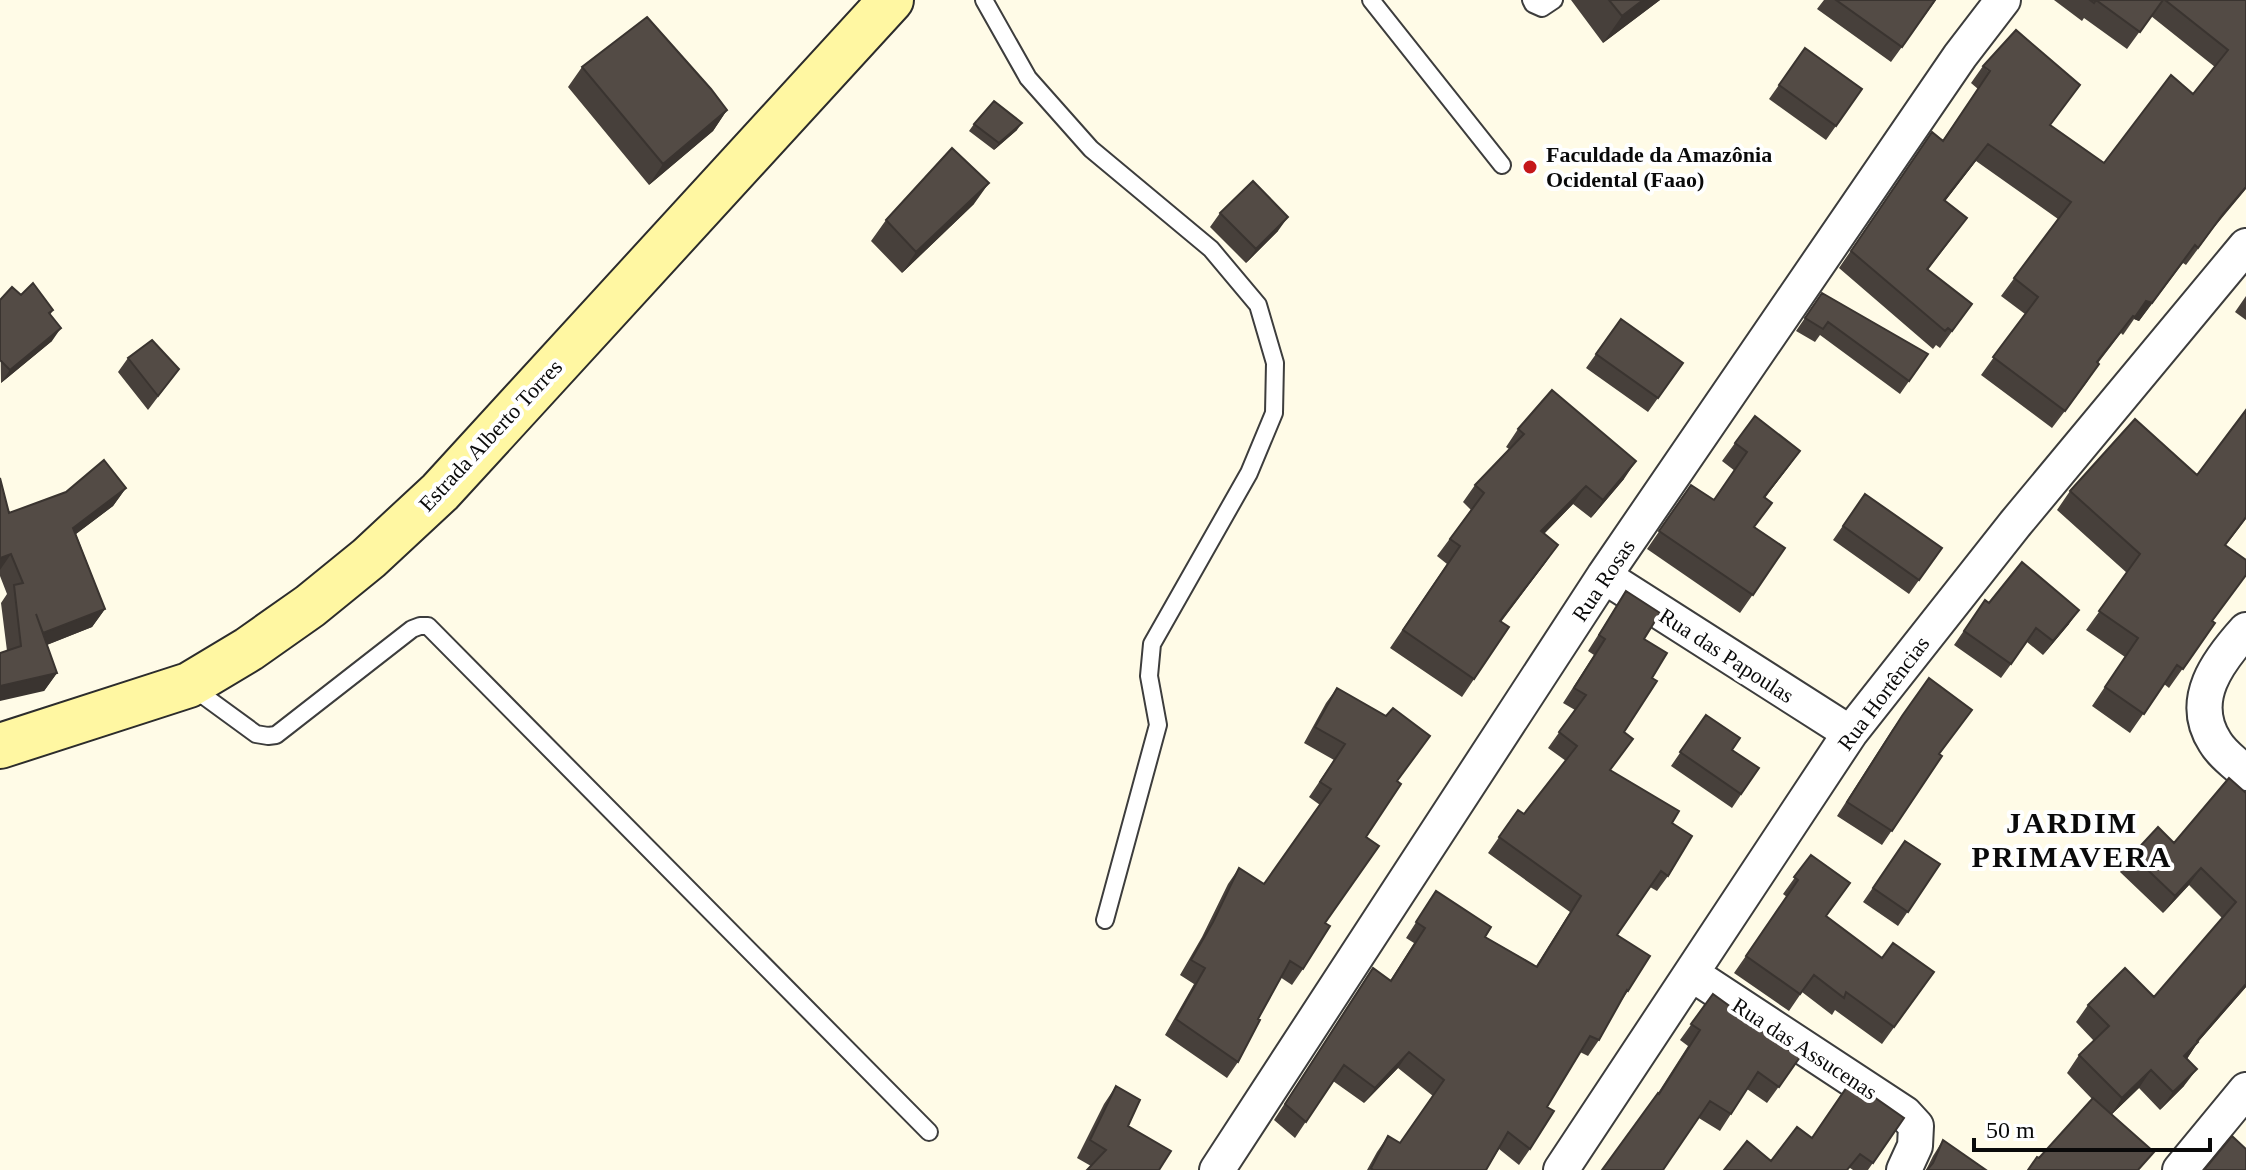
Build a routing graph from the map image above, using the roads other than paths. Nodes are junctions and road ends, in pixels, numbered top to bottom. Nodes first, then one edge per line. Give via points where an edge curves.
1 (891, 0) edge
2 (984, 0) edge
3 (1371, 0) edge
4 (1531, 0) edge
5 (1554, 0) edge
6 (2003, 0) edge
7 (1502, 165) dead end
8 (2246, 246) edge
9 (1604, 576) junction
10 (2246, 630) edge
11 (189, 685) junction
12 (1850, 733) junction
13 (0, 746) edge
14 (2246, 773) edge
15 (1105, 920) dead end
16 (1692, 974) junction
17 (2246, 1090) edge
18 (929, 1132) dead end
19 (1217, 1170) edge
20 (1561, 1170) edge
21 (1904, 1170) edge
22 (2180, 1170) edge

1 - 11 street, Estrada Alberto Torres via 440,492 310,606
2 - 15 lane via 1028,78 1091,149 1211,249 1258,305 1275,363 1274,413 1249,473 1152,644 1149,676 1158,725
3 - 7 lane
4 - 5 lane via 1542,8
6 - 9 street, Rua Rosas
8 - 12 street, Rua Hortências
9 - 12 street, Rua das Papoulas
9 - 19 street, Rua Rosas
10 - 14 street via 2208,684 2204,714 2215,743
11 - 13 street, Estrada Alberto Torres
11 - 18 lane via 256,734 276,735 412,629 428,626
12 - 16 street, Rua Hortências
16 - 20 street, Rua Hortências
16 - 21 street, Rua das Assucenas via 1905,1114 1916,1126 1915,1146
17 - 22 street

